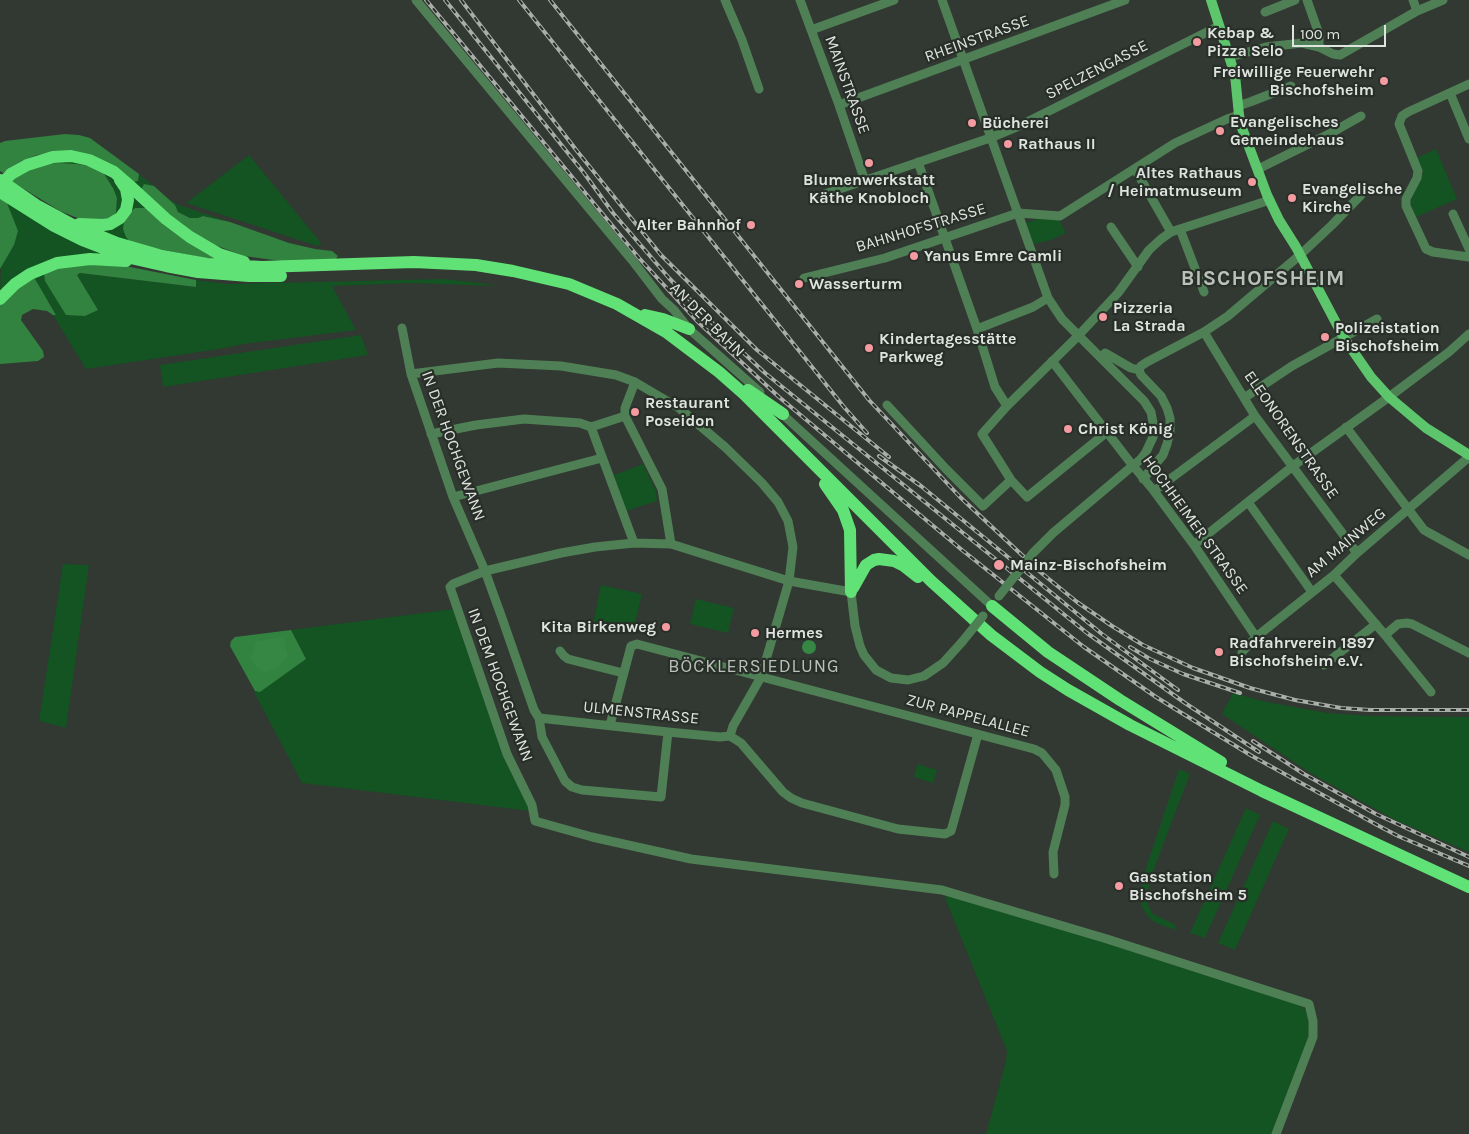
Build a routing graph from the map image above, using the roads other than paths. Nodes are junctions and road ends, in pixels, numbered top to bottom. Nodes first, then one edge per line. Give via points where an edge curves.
1 (416, 0) edge
2 (725, 0) edge
3 (800, 0) edge
4 (894, 0) edge
5 (942, 0) edge
6 (1125, 0) edge
7 (1211, 0) edge
8 (1295, 0) edge
9 (1307, 0) edge
10 (1413, 0) edge
11 (1443, 0) edge
12 (1417, 11) junction
13 (1265, 12) dead end
14 (1220, 26) junction
15 (811, 30) junction
16 (1319, 47) junction
17 (1230, 58) junction
18 (963, 60) junction
19 (1469, 84) edge
20 (1291, 86) dead end
21 (759, 89) dead end
22 (1450, 92) junction
23 (840, 105) junction
24 (1239, 110) junction
25 (1361, 116) dead end
26 (990, 138) junction
27 (1469, 139) edge
28 (918, 162) junction
29 (1134, 169) junction
30 (1258, 169) junction
31 (114, 172) junction
32 (6, 177) edge
33 (866, 181) junction
34 (0, 186) edge
35 (0, 192) edge
36 (1361, 195) dead end
37 (816, 197) dead end
38 (1270, 200) junction
39 (1018, 213) junction
40 (1453, 214) dead end
41 (71, 224) junction
42 (1111, 228) dead end
43 (1175, 230) junction
44 (944, 238) junction
45 (1469, 249) edge
46 (1300, 255) junction
47 (1469, 258) edge
48 (149, 263) junction
49 (262, 267) junction
50 (1138, 267) junction
51 (804, 278) dead end
52 (1204, 292) dead end
53 (1048, 298) junction
54 (0, 299) edge
55 (633, 312) junction
56 (1377, 319) dead end
57 (402, 328) dead end
58 (689, 329) junction
59 (977, 329) junction
60 (1204, 332) junction
61 (1469, 334) edge
62 (1078, 336) junction
63 (1344, 338) junction
64 (1105, 353) dead end
65 (1052, 361) junction
66 (1139, 370) junction
67 (719, 372) junction
68 (411, 374) junction
69 (635, 382) junction
70 (1389, 397) junction
71 (1244, 398) junction
72 (887, 405) dead end
73 (1007, 406) junction
74 (783, 414) junction
75 (626, 416) junction
76 (1255, 416) junction
77 (591, 427) junction
78 (1346, 427) junction
79 (1107, 432) junction
80 (431, 434) junction
81 (1469, 456) edge
82 (602, 458) junction
83 (1293, 466) junction
84 (1143, 479) junction
85 (1012, 481) junction
86 (825, 484) junction
87 (1154, 491) junction
88 (453, 497) junction
89 (1248, 502) junction
90 (1408, 511) junction
91 (634, 543) junction
92 (671, 544) junction
93 (1194, 545) junction
94 (1357, 553) junction
95 (1469, 555) edge
96 (485, 571) junction
97 (1334, 574) junction
98 (920, 578) junction
99 (789, 581) junction
100 (851, 592) junction
101 (1312, 592) junction
102 (996, 601) junction
103 (1376, 624) junction
104 (1385, 635) junction
105 (1256, 637) junction
106 (560, 651) dead end
107 (1242, 652) dead end
108 (1469, 653) edge
109 (1324, 665) dead end
110 (623, 673) junction
111 (760, 677) junction
112 (1431, 692) dead end
113 (539, 718) junction
114 (610, 725) junction
115 (668, 732) junction
116 (978, 734) junction
117 (730, 736) junction
118 (1262, 791) junction
119 (1054, 874) dead end
120 (1469, 889) edge
121 (1276, 1134) edge

1 - 58 street, AN DER BAHN
2 - 21 street
3 - 15 street, MAINSTRASSE
4 - 15 street
5 - 18 street
6 - 18 street, RHEINSTRASSE
7 - 14 main road
8 - 13 street
9 - 16 street via 1319,34
10 - 12 street
11 - 12 street
12 - 16 street via 1340,55
14 - 17 main road
14 - 26 street, SPELZENGASSE
15 - 23 street, MAINSTRASSE
16 - 17 street via 1302,43 1266,47
17 - 24 main road
18 - 23 street, RHEINSTRASSE
18 - 26 street
19 - 22 street
20 - 24 street via 1250,102
22 - 27 street
22 - 47 street via 1408,112 1400,121 1418,171 1406,206 1426,249
23 - 33 street, MAINSTRASSE
24 - 29 street
24 - 30 main road via 1245,138
25 - 30 street
26 - 28 street, SPELZENGASSE
26 - 39 street
28 - 33 street, SPELZENGASSE
28 - 44 street
29 - 39 street via 1060,216
29 - 43 street
30 - 38 main road
31 - 32 highway via 89,160 62,156 35,161
31 - 41 highway via 127,194 127,205 120,218 103,225
31 - 49 highway via 177,229 219,254
32 - 34 highway, bridge
32 - 41 highway via 36,205
33 - 37 street, SPELZENGASSE
35 - 48 highway via 82,240
36 - 46 street
38 - 43 street
38 - 46 main road
39 - 44 street, BAHNHOFSTRASSE
39 - 53 street
40 - 45 street
41 - 49 highway via 117,243 162,256 207,264
42 - 50 street
43 - 50 street via 1152,247
43 - 52 street
44 - 51 street, BAHNHOFSTRASSE via 885,258
44 - 59 street
46 - 60 street via 1228,316
46 - 63 main road
48 - 54 highway via 90,259 57,263 30,274
48 - 86 highway via 198,272 249,276 458,270 519,277 565,289 634,320 710,371
49 - 55 highway via 414,262 496,267 569,284
50 - 62 street
53 - 59 street
53 - 62 street
55 - 58 highway
55 - 67 highway
56 - 63 street
57 - 68 street, IN DER HOCHGEWANN
58 - 74 street, AN DER BAHN
59 - 73 street via 995,387
60 - 66 street via 1147,362
60 - 71 street, ELEONORENSTRASSE
61 - 70 street
62 - 65 street
62 - 102 street, bridge via 1147,404 1154,428 1153,437 1141,458 1033,553
63 - 70 main road via 1365,370
63 - 71 street via 1292,366
64 - 66 street
65 - 73 street
65 - 79 street, HOCHHEIMER STRASSE
66 - 84 street via 1161,396 1170,418 1170,432 1163,455
67 - 74 highway
67 - 118 highway via 931,581 1018,656 1096,707
68 - 69 street via 498,363 594,370
68 - 80 street, IN DER HOCHGEWANN
69 - 75 street via 625,408
69 - 99 street via 679,408 725,447 778,502 784,512 793,547
70 - 78 street
70 - 81 main road via 1426,428
71 - 76 street, ELEONORENSTRASSE
72 - 85 street via 983,506
73 - 85 street via 982,434
74 - 102 street, AN DER BAHN
75 - 77 street
75 - 92 street via 662,489
76 - 83 street, ELEONORENSTRASSE
76 - 87 street
77 - 80 street via 580,423 524,419
77 - 82 street
78 - 83 street
78 - 90 street
79 - 84 street, HOCHHEIMER STRASSE
79 - 85 street via 1027,497
80 - 88 street, IN DER HOCHGEWANN
81 - 90 street, AM MAINWEG
82 - 88 street
82 - 91 street
83 - 89 street
83 - 94 street, ELEONORENSTRASSE
84 - 87 street, HOCHHEIMER STRASSE
86 - 98 highway
86 - 100 highway via 843,510 850,530
87 - 93 street, HOCHHEIMER STRASSE
88 - 96 street, IN DER HOCHGEWANN
89 - 93 street
89 - 101 street
90 - 94 street, AM MAINWEG
90 - 95 street via 1424,530
91 - 92 street
91 - 96 street via 561,553
92 - 99 street
93 - 105 street, HOCHHEIMER STRASSE
94 - 97 street, AM MAINWEG
96 - 113 street
96 - 121 street, IN DEM HOCHGEWANN via 450,587 507,754 532,805 535,821 691,860 942,890 1309,1004 1313,1037
97 - 101 street, AM MAINWEG
97 - 103 street
98 - 100 highway via 894,561 874,560 866,565
98 - 120 highway via 986,640 1081,705 1278,805
99 - 100 street
99 - 111 street
100 - 102 street, bridge via 855,626 864,655 872,667 896,680 919,678 935,669 951,655
101 - 105 street, AM MAINWEG
102 - 118 highway via 1048,652
103 - 104 street
103 - 109 street
104 - 108 street via 1398,624 1407,623
104 - 112 street
105 - 107 street, AM MAINWEG
106 - 110 street via 568,659
110 - 111 street, ZUR PAPPELALLEE via 631,646 637,644
110 - 114 street
111 - 116 street, ZUR PAPPELALLEE
111 - 117 street
113 - 114 street, ULMENSTRASSE
113 - 115 street via 542,737 565,781 582,790 662,797
114 - 115 street, ULMENSTRASSE
115 - 117 street, ULMENSTRASSE
116 - 117 street via 953,824 946,834 898,829 802,803 783,792 741,742
116 - 119 street, ZUR PAPPELALLEE via 1034,749 1042,753 1056,770 1065,805 1053,852
118 - 120 highway

